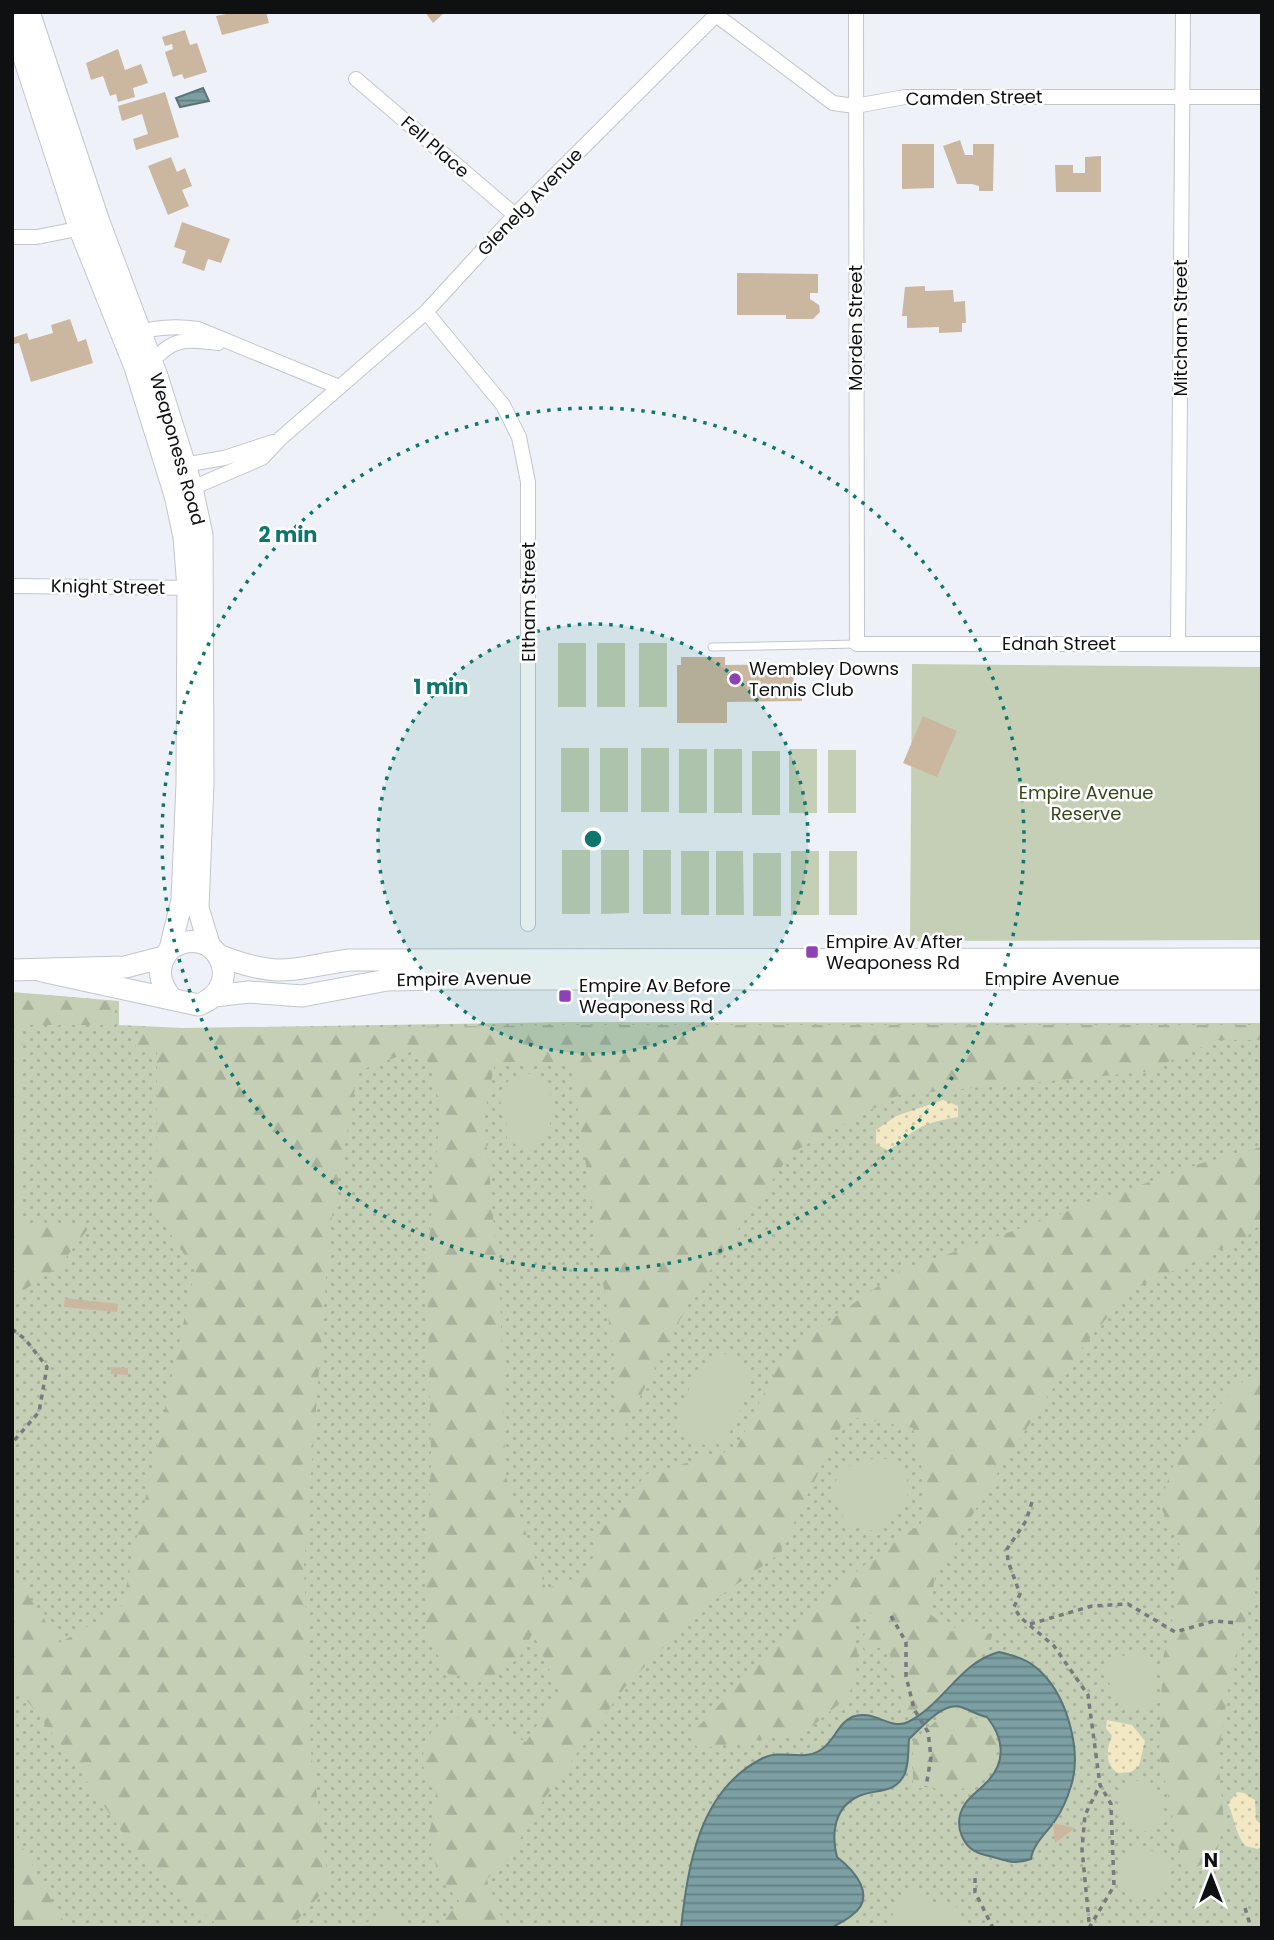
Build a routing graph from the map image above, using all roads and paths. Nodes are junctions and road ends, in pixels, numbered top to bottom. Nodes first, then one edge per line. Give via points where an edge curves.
1 (29, 12) edge
2 (856, 12) edge
3 (1183, 12) edge
4 (718, 14) edge
5 (12, 20) edge
6 (356, 79) dead end
7 (1185, 96) junction
8 (1262, 97) edge
9 (855, 106) junction
10 (515, 215) junction
11 (90, 226) junction
12 (12, 237) edge
13 (426, 312) junction
14 (132, 335) junction
15 (230, 344) junction
16 (143, 364) junction
17 (339, 387) junction
18 (281, 438) junction
19 (176, 467) junction
20 (184, 491) junction
21 (12, 586) edge
22 (196, 588) junction
23 (857, 644) junction
24 (1178, 644) junction
25 (1262, 644) edge
26 (712, 647) dead end
27 (528, 924) dead end
28 (214, 951) junction
29 (167, 953) junction
30 (1262, 959) edge
31 (12, 970) edge
32 (42, 971) junction
33 (1262, 979) edge
34 (215, 996) junction
35 (171, 998) junction
36 (12, 1329) edge
37 (12, 1443) edge
38 (1032, 1502) dead end
39 (891, 1616) dead end
40 (1238, 1623) dead end
41 (1030, 1624) junction
42 (1100, 1785) junction
43 (926, 1787) dead end
44 (975, 1878) dead end
45 (1245, 1908) dead end
46 (1089, 1926) edge
47 (993, 1928) edge
48 (1251, 1928) edge

1 - 11 main road, Weaponess Road
2 - 9 street, Morden Street
3 - 7 street, Mitcham Street
4 - 9 street, Camden Street via 833,103
4 - 10 street, Glenelg Avenue
5 - 11 main road, Weaponess Road
6 - 10 street, Fell Place
7 - 8 street, Camden Street
7 - 9 street, Camden Street via 905,97
7 - 24 street, Mitcham Street
9 - 23 street, Morden Street
10 - 13 street, Glenelg Avenue
11 - 12 street
11 - 14 main road, Weaponess Road
13 - 17 street, Glenelg Avenue
13 - 27 street, Eltham Street via 503,405 519,437 528,482
14 - 15 street via 182,326
14 - 16 main road, Weaponess Road
15 - 16 street via 181,341
15 - 17 street
16 - 19 main road, Weaponess Road
17 - 18 street, Glenelg Avenue
18 - 19 street, Glenelg Avenue via 224,458
18 - 20 street, Glenelg Avenue via 262,458
19 - 20 main road, Weaponess Road
20 - 22 main road, Weaponess Road via 201,535
21 - 22 street, Knight Street
22 - 28 main road, Weaponess Road via 198,908
22 - 29 main road, Weaponess Road via 182,900
23 - 24 street, Ednah Street
23 - 26 lane
24 - 25 street, Ednah Street
28 - 29 main road, Empire Avenue via 190,941
28 - 30 main road, Empire Avenue via 270,972 349,960
28 - 34 main road via 224,976
29 - 32 main road, Empire Avenue via 125,967
29 - 35 main road via 159,971
31 - 32 main road, Empire Avenue
32 - 35 main road, Empire Avenue
33 - 34 main road, Empire Avenue via 447,978 387,980 302,996 249,992
34 - 35 main road, Empire Avenue via 198,1005
36 - 37 path via 47,1367 39,1412
38 - 41 path via 1026,1521 1007,1549 1020,1594 1014,1607
39 - 43 path via 906,1642 906,1676 914,1709 928,1732 931,1757
40 - 41 path via 1214,1620 1175,1632 1128,1604 1092,1606
41 - 42 path via 1054,1646 1088,1695
42 - 46 path via 1085,1815 1082,1849
42 - 46 path via 1111,1804 1114,1886
44 - 47 path via 982,1912
45 - 48 path

